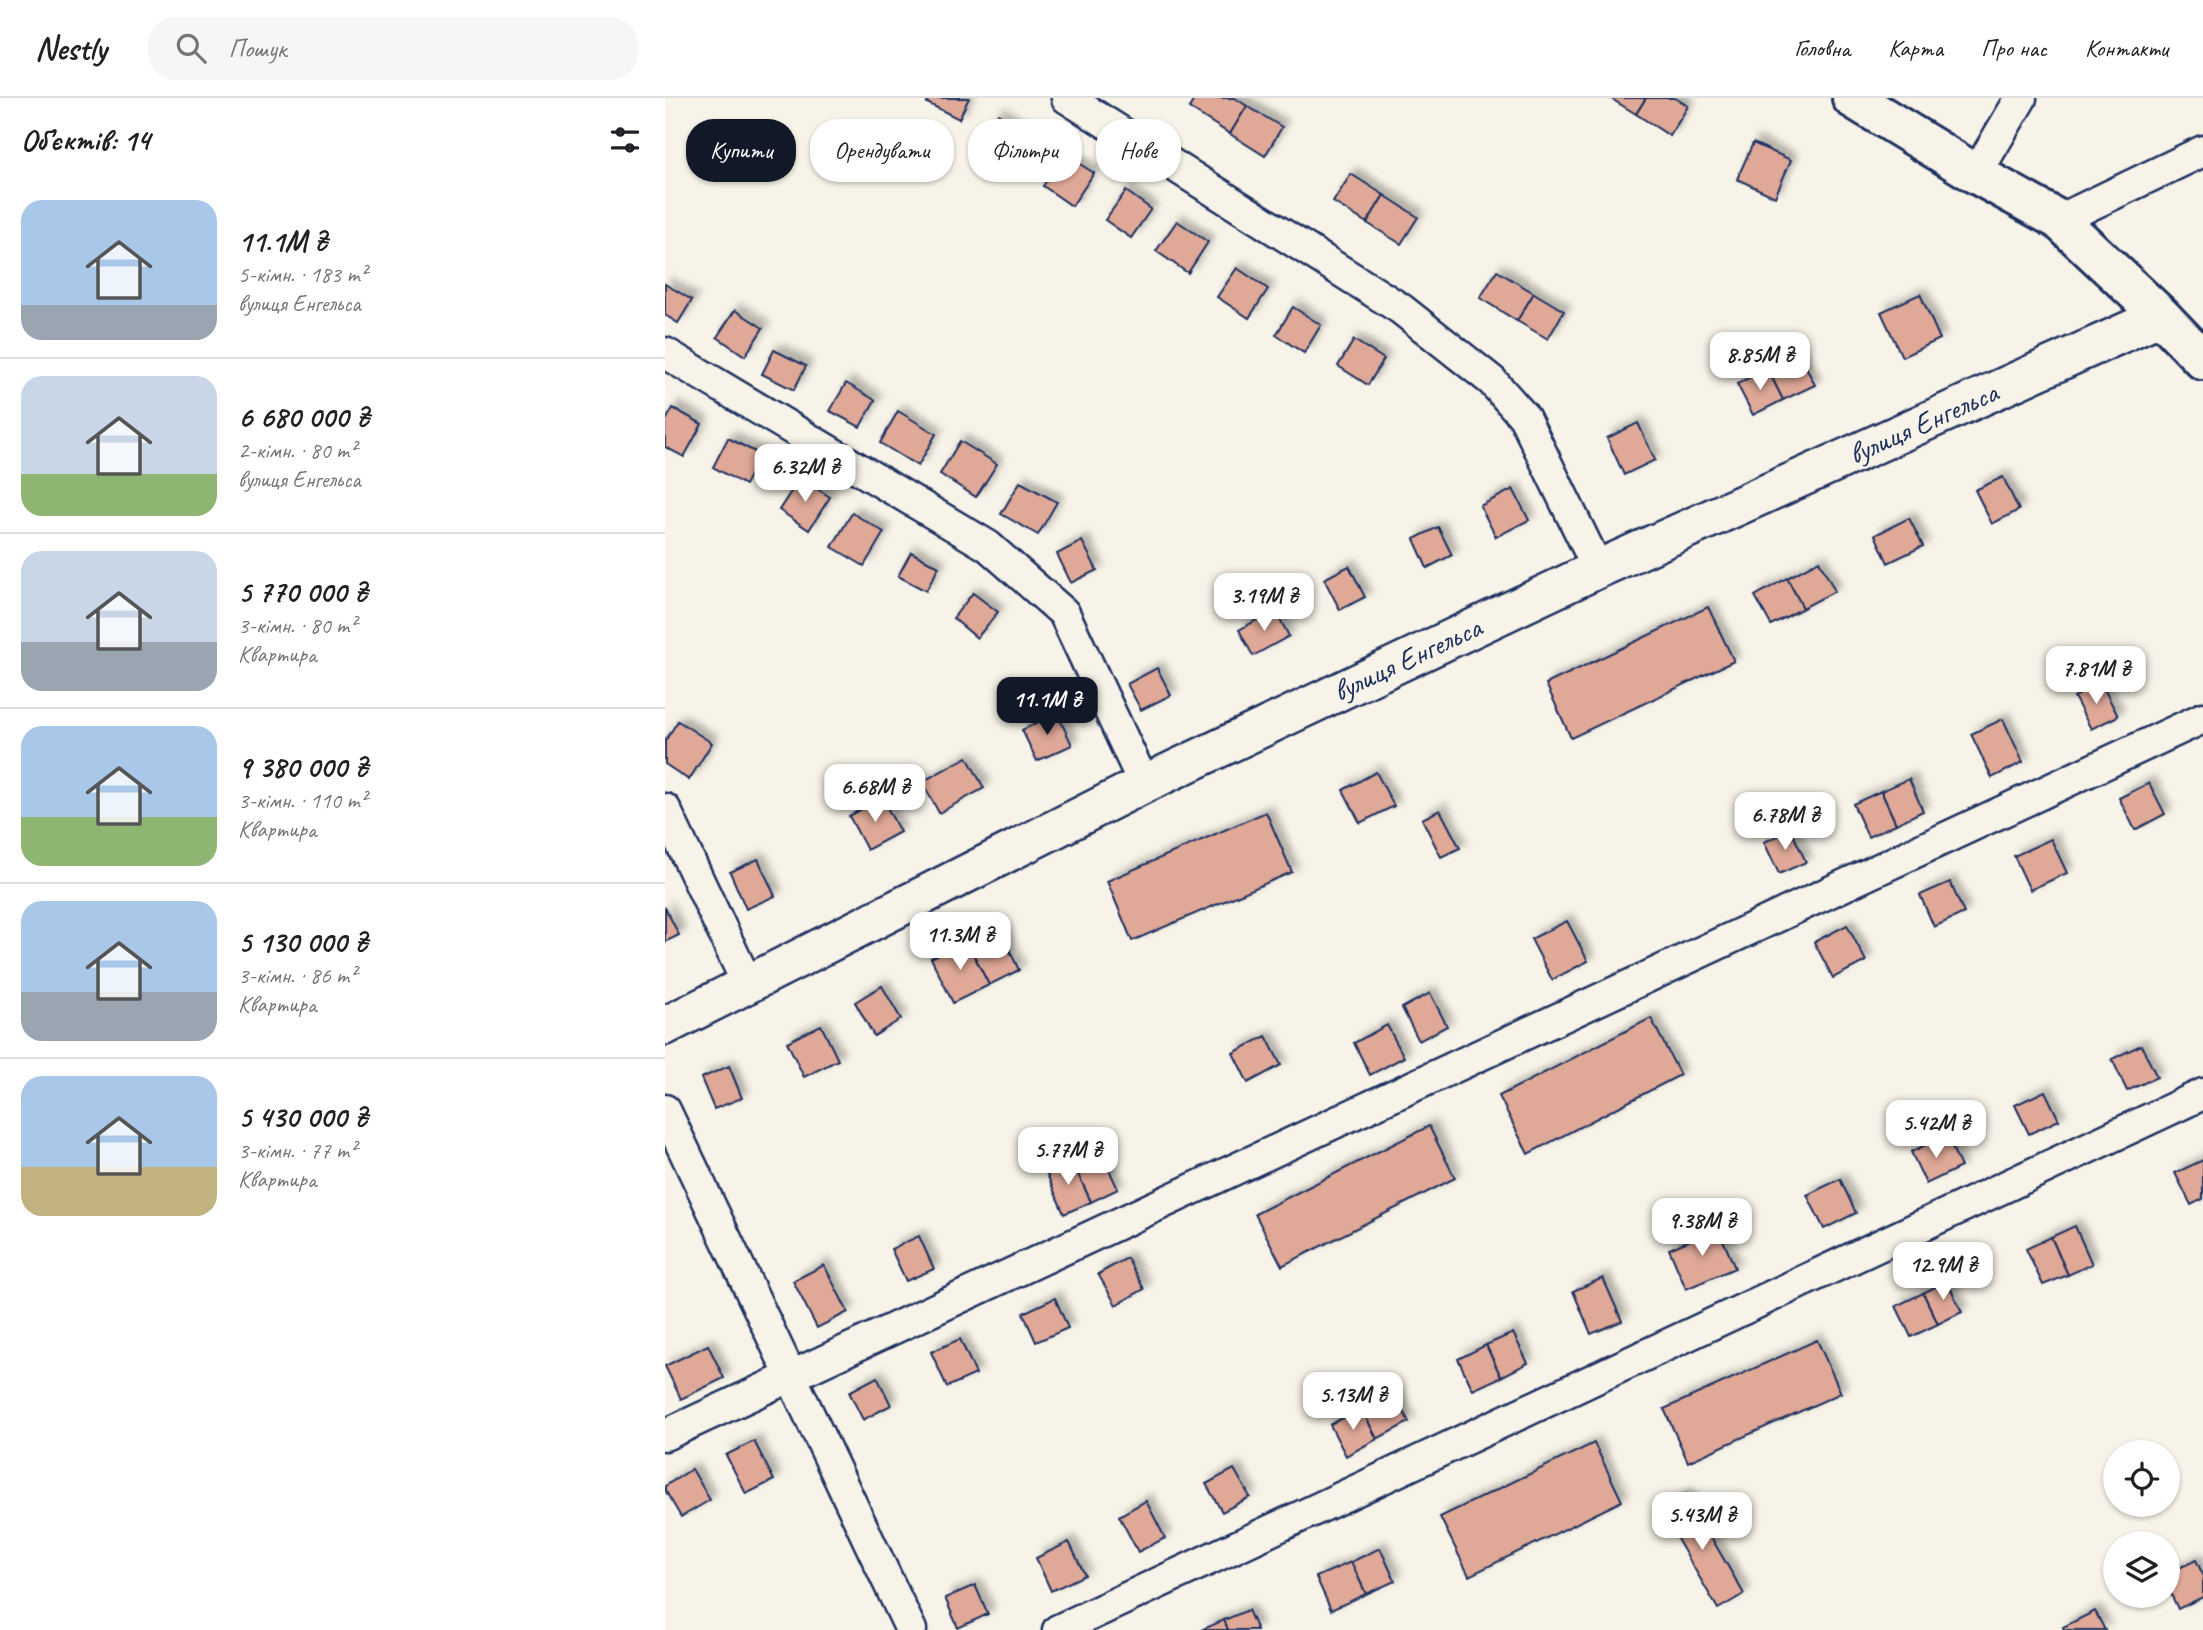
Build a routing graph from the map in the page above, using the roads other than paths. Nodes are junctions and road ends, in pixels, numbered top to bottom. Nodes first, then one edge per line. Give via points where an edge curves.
1 (1067, 98) edge
2 (1852, 98) edge
3 (2021, 98) edge
4 (2203, 151) edge
5 (1976, 174) junction
6 (2059, 220) junction
7 (2161, 316) junction
8 (665, 353) edge
9 (2203, 360) edge
10 (1598, 569) junction
11 (2203, 718) edge
12 (1144, 785) junction
13 (665, 809) edge
14 (748, 985) junction
15 (665, 1026) edge
16 (2203, 1094) edge
17 (665, 1110) edge
18 (789, 1376) junction
19 (665, 1435) edge
20 (911, 1630) edge
21 (1058, 1630) edge

1 - 10 street via 1401,309 1492,381 1524,417
2 - 5 main road
3 - 5 street
4 - 6 street
5 - 6 main road
6 - 7 main road
7 - 9 main road
7 - 10 street, вулиця Енгельса
8 - 12 street via 988,546 1064,613
10 - 12 street, вулиця Енгельса
11 - 18 street
12 - 14 street, вулиця Енгельса
13 - 14 street
14 - 15 street, вулиця Енгельса
16 - 21 street
17 - 18 street
18 - 19 street
18 - 20 street

